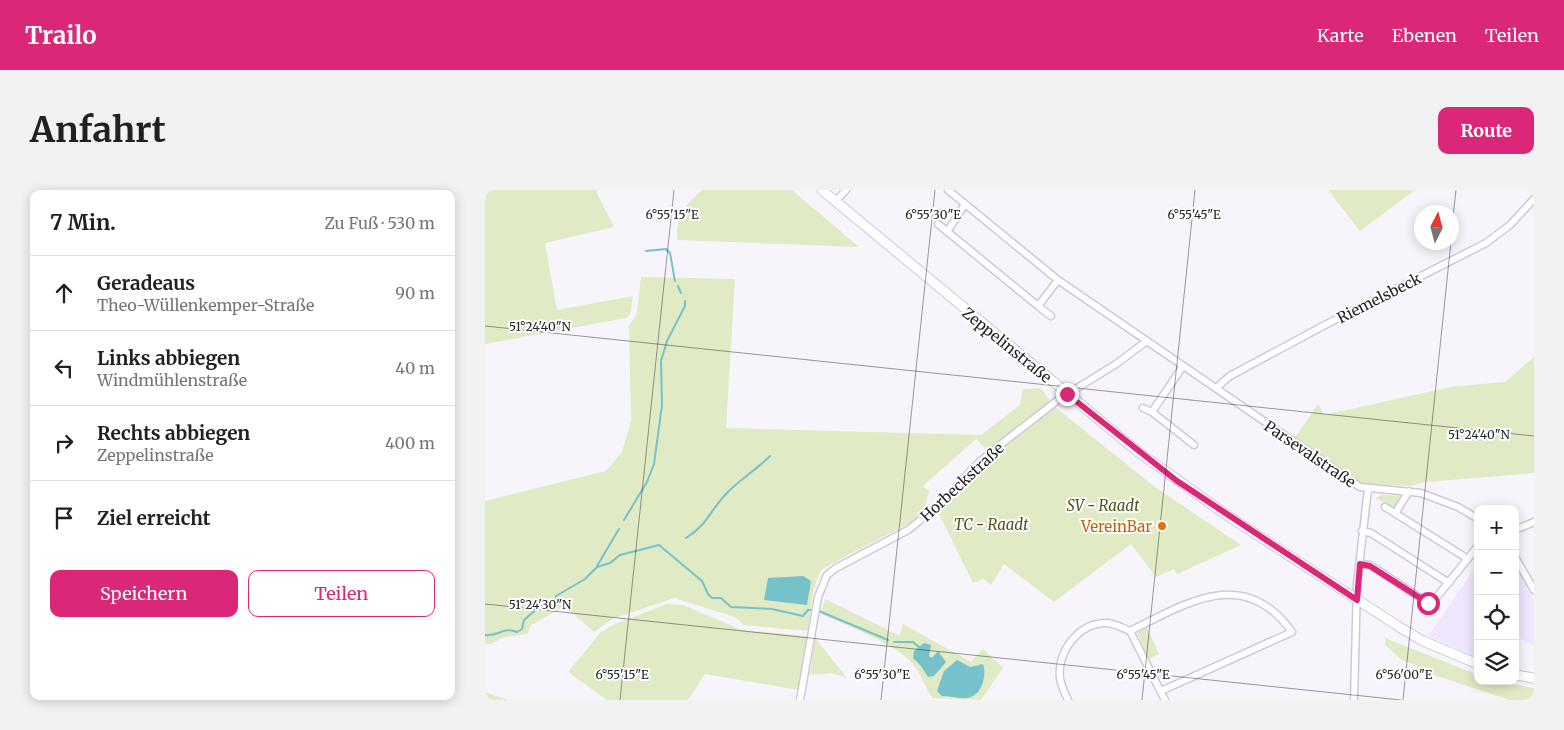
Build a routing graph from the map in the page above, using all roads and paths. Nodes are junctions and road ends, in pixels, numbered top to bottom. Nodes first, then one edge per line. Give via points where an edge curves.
1 (822, 190) edge
2 (846, 190) edge
3 (948, 190) edge
4 (1534, 199) edge
5 (835, 202) junction
6 (965, 204) junction
7 (938, 224) dead end
8 (947, 232) junction
9 (1058, 280) junction
10 (1038, 306) junction
11 (1051, 316) dead end
12 (1147, 341) junction
13 (1183, 366) junction
14 (1216, 388) junction
15 (1067, 394) junction
16 (1143, 408) dead end
17 (1152, 412) junction
18 (1195, 445) dead end
19 (1367, 489) junction
20 (1409, 491) junction
21 (1385, 507) dead end
22 (1396, 512) junction
23 (1474, 517) edge
24 (1534, 522) edge
25 (1519, 528) edge
26 (1362, 532) junction
27 (1475, 550) edge
28 (1468, 559) junction
29 (1360, 564) junction
30 (1519, 564) edge
31 (1449, 583) junction
32 (1534, 590) edge
33 (1357, 600) junction
34 (1130, 631) junction
35 (1474, 662) edge
36 (1519, 676) edge
37 (1534, 678) edge
38 (1161, 691) junction
39 (800, 700) edge
40 (1068, 700) edge
41 (1165, 700) edge
42 (1354, 700) edge

1 - 5 main road, Zeppelinstraße
2 - 5 street
3 - 6 street, Parsevalstraße
4 - 14 street, Riemelsbeck via 1510,225 1486,243 1230,376
5 - 15 main road, Zeppelinstraße
6 - 8 street
6 - 9 street, Parsevalstraße
7 - 8 street
8 - 10 street
9 - 10 street
9 - 12 street, Parsevalstraße
10 - 11 street
12 - 13 street, Parsevalstraße
12 - 15 street, Horbeckstraße
13 - 14 street, Parsevalstraße
13 - 17 street
14 - 19 street, Parsevalstraße
15 - 33 main road, Zeppelinstraße via 1177,481
15 - 39 street, Horbeckstraße via 984,458 933,512 908,530 827,575 815,606
16 - 17 street
17 - 18 street
19 - 20 street, Parsevalstraße
19 - 26 street
20 - 22 street
20 - 23 street, Parsevalstraße via 1440,499
21 - 22 street
22 - 28 street
24 - 25 street
26 - 29 street
26 - 31 street via 1371,533
27 - 28 street
28 - 31 street
29 - 31 street via 1370,566 1428,603 1436,601
29 - 33 street
30 - 32 street
33 - 35 main road, Zeppelinstraße via 1423,641
33 - 42 street
34 - 38 street
34 - 38 street via 1192,601 1225,594 1243,596 1264,605 1292,632
34 - 40 street via 1110,623 1079,633 1063,653 1060,678
36 - 37 main road
38 - 41 street

